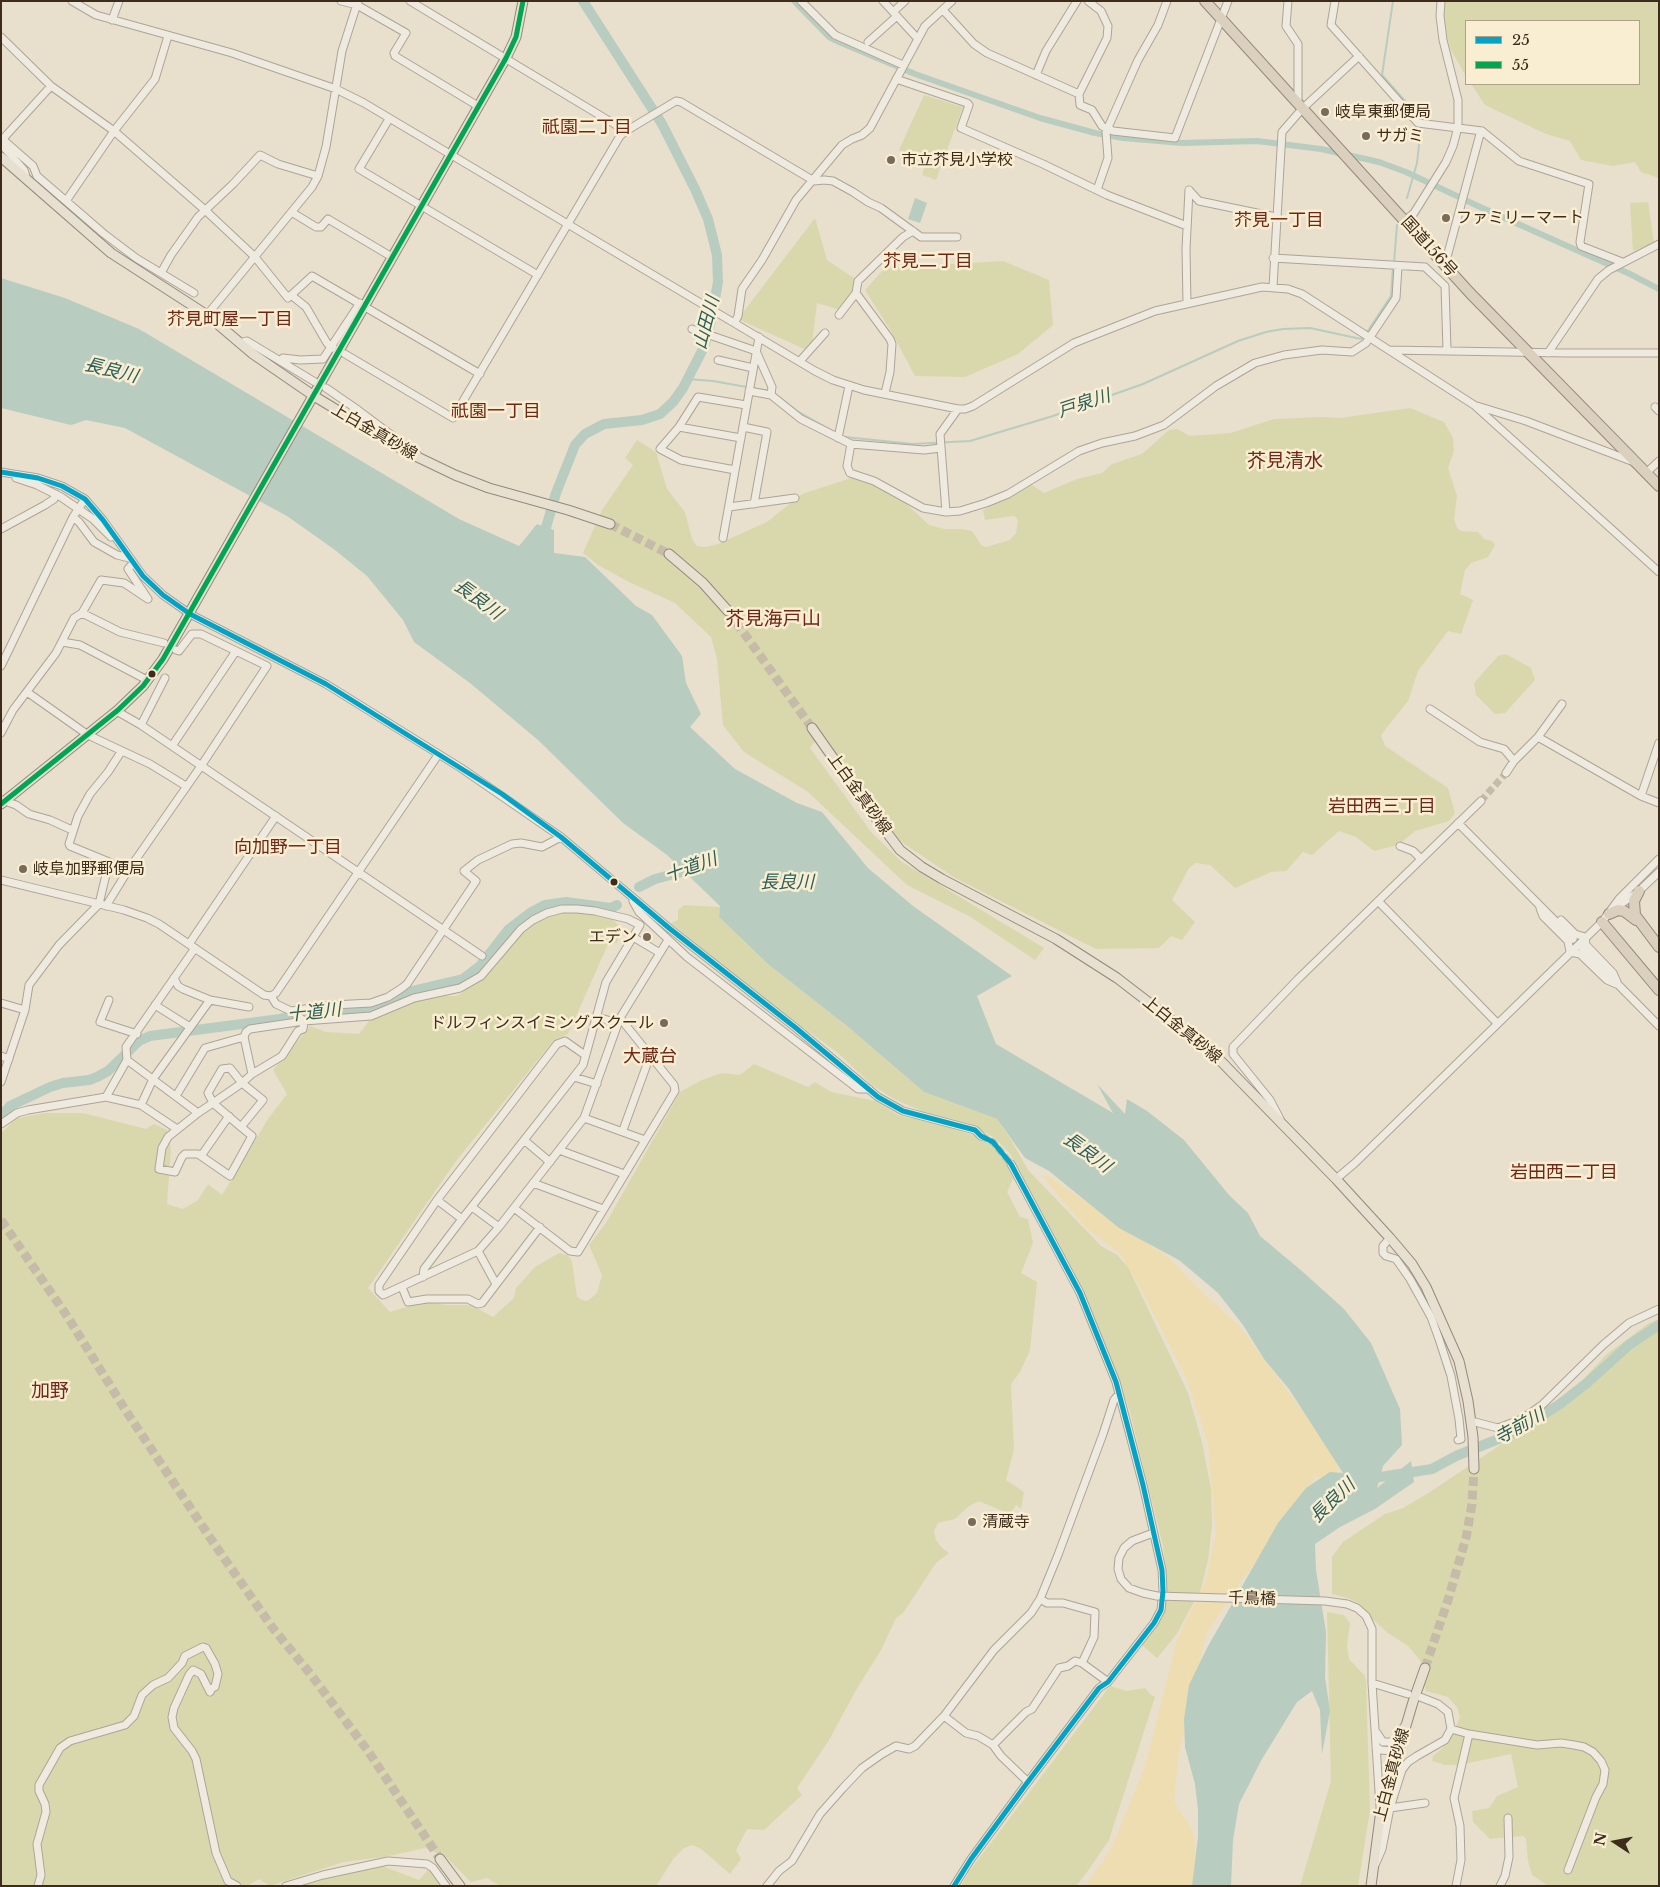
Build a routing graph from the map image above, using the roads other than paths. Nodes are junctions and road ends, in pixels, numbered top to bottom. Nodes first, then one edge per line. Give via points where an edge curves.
1 (72, 1) edge
2 (120, 1) edge
3 (341, 1) edge
4 (410, 1) edge
5 (523, 1) edge
6 (801, 1) edge
7 (883, 1) edge
8 (905, 1) edge
9 (952, 1) edge
10 (1077, 1) edge
11 (1088, 1) edge
12 (1167, 1) edge
13 (1205, 1) edge
14 (1228, 1) edge
15 (1288, 1) edge
16 (1335, 1) edge
17 (1441, 1) edge
18 (357, 3) edge
19 (943, 10) junction
20 (895, 14) junction
21 (1221, 19) junction
22 (112, 20) junction
23 (168, 36) junction
24 (1, 37) edge
25 (918, 39) junction
26 (868, 42) dead end
27 (1359, 56) junction
28 (506, 58) junction
29 (903, 65) junction
30 (1036, 75) junction
31 (896, 79) junction
32 (51, 86) junction
33 (336, 89) junction
34 (1079, 94) junction
35 (478, 106) junction
36 (1300, 107) junction
37 (389, 119) junction
38 (1458, 127) junction
39 (114, 131) junction
40 (626, 131) junction
41 (1482, 131) junction
42 (1107, 133) junction
43 (2, 140) edge
44 (450, 154) junction
45 (1, 157) edge
46 (318, 176) junction
47 (27, 180) junction
48 (814, 181) junction
49 (1097, 190) junction
50 (66, 201) junction
51 (421, 207) junction
52 (205, 210) junction
53 (293, 213) junction
54 (1276, 217) junction
55 (1406, 220) junction
56 (568, 225) junction
57 (1187, 226) junction
58 (913, 231) junction
59 (956, 237) dead end
60 (1659, 244) edge
61 (392, 257) junction
62 (255, 258) junction
63 (1273, 258) junction
64 (1622, 262) junction
65 (1444, 263) junction
66 (1394, 265) junction
67 (161, 273) junction
68 (538, 275) junction
69 (1272, 287) junction
70 (194, 293) dead end
71 (856, 293) junction
72 (291, 296) junction
73 (1187, 304) junction
74 (362, 305) junction
75 (207, 315) junction
76 (839, 315) dead end
77 (734, 322) junction
78 (694, 330) dead end
79 (825, 333) dead end
80 (1366, 336) junction
81 (759, 337) junction
82 (238, 343) junction
83 (332, 347) junction
84 (756, 350) junction
85 (1387, 350) junction
86 (1447, 350) junction
87 (1528, 352) junction
88 (1548, 353) junction
89 (1659, 353) edge
90 (345, 354) dead end
91 (718, 360) dead end
92 (280, 361) junction
93 (800, 362) junction
94 (753, 368) junction
95 (480, 374) junction
96 (315, 382) dead end
97 (849, 386) junction
98 (326, 388) dead end
99 (749, 388) junction
100 (771, 392) junction
101 (885, 393) junction
102 (314, 396) junction
103 (746, 405) junction
104 (1474, 406) junction
105 (958, 409) junction
106 (679, 427) junction
107 (743, 427) junction
108 (741, 438) junction
109 (838, 438) junction
110 (852, 444) junction
111 (941, 444) junction
112 (1659, 460) edge
113 (1636, 463) junction
114 (432, 464) junction
115 (735, 470) junction
116 (1, 473) edge
117 (1646, 473) junction
118 (1659, 486) edge
119 (56, 494) junction
120 (795, 498) dead end
121 (85, 500) junction
122 (754, 504) junction
123 (729, 507) junction
124 (78, 508) junction
125 (946, 512) junction
126 (73, 518) junction
127 (610, 524) tunnel mouth
128 (1, 529) edge
129 (723, 538) dead end
130 (669, 554) tunnel mouth
131 (130, 559) junction
132 (1659, 572) edge
133 (728, 611) tunnel mouth
134 (82, 613) junction
135 (190, 614) junction
136 (62, 642) junction
137 (164, 643) dead end
138 (176, 650) dead end
139 (236, 651) junction
140 (1, 666) edge
141 (165, 678) dead end
142 (148, 680) junction
143 (27, 692) junction
144 (1562, 704) dead end
145 (1430, 709) dead end
146 (118, 710) junction
147 (141, 725) junction
148 (812, 728) tunnel mouth
149 (1, 734) edge
150 (88, 735) junction
151 (1538, 737) junction
152 (1659, 743) edge
153 (172, 746) junction
154 (121, 752) junction
155 (438, 755) junction
156 (1514, 761) junction
157 (201, 766) junction
158 (1506, 773) tunnel mouth
159 (186, 786) junction
160 (1641, 796) junction
161 (3, 801) edge
162 (1481, 801) tunnel mouth
163 (1659, 803) edge
164 (276, 816) junction
165 (1458, 823) junction
166 (72, 830) junction
167 (561, 837) junction
168 (1400, 846) dead end
169 (1421, 859) junction
170 (1659, 859) edge
171 (109, 862) junction
172 (127, 872) junction
173 (1659, 872) edge
174 (358, 873) junction
175 (1, 880) edge
176 (1639, 891) junction
177 (628, 894) junction
178 (1378, 901) junction
179 (102, 905) junction
180 (1539, 905) junction
181 (1609, 914) junction
182 (1602, 922) junction
183 (1641, 925) junction
184 (443, 930) junction
185 (633, 937) junction
186 (1585, 937) junction
187 (1573, 939) dead end
188 (668, 940) junction
189 (1658, 945) edge
190 (192, 946) junction
191 (1583, 949) dead end
192 (1570, 952) junction
193 (660, 953) junction
194 (482, 956) dead end
195 (174, 978) junction
196 (1618, 984) junction
197 (1658, 989) edge
198 (271, 996) junction
199 (109, 1000) dead end
200 (210, 1000) junction
201 (1, 1003) edge
202 (156, 1005) junction
203 (249, 1007) dead end
204 (25, 1010) junction
205 (292, 1012) junction
206 (597, 1017) junction
207 (302, 1019) junction
208 (619, 1021) junction
209 (1497, 1023) junction
210 (1659, 1026) edge
211 (190, 1027) junction
212 (137, 1034) junction
213 (244, 1037) junction
214 (585, 1055) junction
215 (650, 1056) junction
216 (5, 1057) edge
217 (127, 1058) junction
218 (252, 1074) junction
219 (574, 1077) junction
220 (153, 1078) junction
221 (1, 1082) edge
222 (242, 1083) junction
223 (597, 1084) junction
224 (869, 1089) junction
225 (106, 1096) junction
226 (176, 1096) junction
227 (213, 1103) junction
228 (141, 1105) junction
229 (198, 1113) junction
230 (229, 1116) junction
231 (584, 1118) junction
232 (1, 1124) edge
233 (1282, 1124) junction
234 (241, 1127) junction
235 (177, 1129) junction
236 (623, 1130) junction
237 (981, 1136) tunnel mouth
238 (524, 1140) junction
239 (645, 1140) junction
240 (559, 1150) junction
241 (201, 1156) junction
242 (550, 1162) junction
243 (1011, 1164) tunnel mouth
244 (624, 1174) junction
245 (1336, 1179) junction
246 (533, 1183) junction
247 (437, 1200) junction
248 (472, 1207) junction
249 (514, 1208) junction
250 (604, 1209) junction
251 (462, 1218) junction
252 (499, 1227) junction
253 (540, 1227) junction
254 (1390, 1238) junction
255 (478, 1252) junction
256 (423, 1277) junction
257 (496, 1284) junction
258 (402, 1287) junction
259 (1659, 1308) edge
260 (1119, 1394) junction
261 (1475, 1422) dead end
262 (1458, 1440) dead end
263 (1474, 1466) tunnel mouth
264 (1153, 1533) junction
265 (1040, 1599) junction
266 (1082, 1663) junction
267 (1425, 1668) tunnel mouth
268 (1108, 1682) junction
269 (1372, 1683) junction
270 (1408, 1694) dead end
271 (1420, 1697) dead end
272 (944, 1716) junction
273 (1406, 1724) junction
274 (1375, 1728) junction
275 (1451, 1729) junction
276 (1469, 1734) junction
277 (993, 1745) junction
278 (1376, 1747) junction
279 (1399, 1747) junction
280 (1028, 1782) junction
281 (1426, 1803) dead end
282 (1390, 1808) junction
283 (1380, 1810) junction
284 (1508, 1818) dead end
285 (440, 1859) tunnel mouth
286 (1372, 1870) junction
287 (1568, 1870) dead end
288 (38, 1886) edge
289 (237, 1886) edge
290 (286, 1886) edge
291 (446, 1886) edge
292 (460, 1886) edge
293 (767, 1886) edge
294 (954, 1886) edge
295 (1371, 1886) edge
296 (1456, 1886) edge
297 (1500, 1886) edge

1 - 22 street
2 - 22 street
3 - 18 street
4 - 28 street
5 - 28 main road via 516,37
6 - 29 street via 835,35
7 - 20 street
8 - 20 street
9 - 19 street
10 - 30 street
11 - 34 street via 1101,12 1108,26 1107,38
12 - 42 street
13 - 21 highway, 国道156号
14 - 21 street
15 - 36 street via 1286,26 1298,44
16 - 27 street via 1331,25
17 - 38 street via 1443,40 1458,100
18 - 33 street via 346,34
18 - 35 street via 406,33 395,56
19 - 25 street
19 - 30 street via 974,44
20 - 25 street
20 - 26 street
21 - 36 highway, 国道156号
21 - 42 street via 1175,138
22 - 23 street
23 - 33 street via 232,53
23 - 39 street via 155,79
24 - 32 street
25 - 29 street
27 - 36 street
27 - 38 street via 1418,123
28 - 35 main road
28 - 40 street
29 - 31 street
30 - 34 street
31 - 48 street via 870,128 842,145
31 - 49 street via 967,103 961,128
32 - 39 street
32 - 43 street
33 - 37 street
33 - 46 street
34 - 42 street via 1080,105 1092,110
35 - 44 main road
36 - 54 street via 1282,132
36 - 55 highway, 国道156号
37 - 44 street
37 - 51 street via 359,169
38 - 41 street
38 - 55 street via 1446,162
39 - 50 street
39 - 52 street
40 - 48 street via 676,100
40 - 56 street
41 - 64 street via 1519,161 1589,184 1581,246
41 - 65 street
42 - 49 street via 1108,158
43 - 47 street via 24,170
43 - 50 street via 33,166 37,176
44 - 51 main road
44 - 56 street
45 - 47 main road, 上白金真砂線
46 - 52 street via 260,155
46 - 53 street
47 - 75 main road, 上白金真砂線 via 111,253
48 - 58 street via 840,184
48 - 77 street via 796,200 742,288 738,316
49 - 57 street
50 - 67 street via 122,248
51 - 61 main road
51 - 68 street
52 - 62 street
52 - 67 street
53 - 61 street via 316,227 321,227 328,219
53 - 62 street
54 - 57 street via 1199,201 1189,190
54 - 63 street
55 - 65 highway, 国道156号
56 - 68 street
56 - 77 street
57 - 73 street
58 - 59 street via 921,237
58 - 71 street via 867,271 858,281
60 - 64 street
61 - 74 main road
62 - 72 street via 288,298
62 - 75 street
63 - 66 street
63 - 69 street
64 - 88 street via 1598,279
65 - 87 highway, 国道156号
66 - 80 street via 1396,298
66 - 86 street via 1425,267 1445,286
67 - 70 street
68 - 95 street
69 - 73 street
69 - 80 street via 1302,294
71 - 76 street
71 - 101 street via 892,344
72 - 74 street via 312,276
72 - 83 street via 306,307
73 - 105 street via 1155,311 1074,343 974,406
74 - 83 street
74 - 95 street
74 - 102 main road
75 - 82 main road, 上白金真砂線
77 - 81 street
78 - 84 street
79 - 93 street
80 - 85 street
80 - 125 street via 1366,343 1352,352 1322,350 1255,363 1216,386 1164,426 1079,451 1008,494 960,511
81 - 84 street
81 - 93 street
82 - 92 street via 247,341
82 - 102 main road, 上白金真砂線
83 - 92 street via 323,359 284,358
84 - 94 street
84 - 100 street
85 - 86 street
85 - 104 street
86 - 87 street
87 - 88 street
87 - 113 highway, 国道156号
88 - 89 street
90 - 95 street via 453,418
91 - 94 street
92 - 96 street
93 - 97 street
94 - 99 street
97 - 101 street
97 - 109 street
98 - 114 street
99 - 100 street
99 - 103 street
100 - 109 street via 801,419
101 - 105 street
102 - 114 main road, 上白金真砂線
102 - 135 main road
103 - 106 street via 698,397
103 - 107 street
104 - 113 street via 1526,421
104 - 132 street
105 - 111 street via 940,434
106 - 108 street
106 - 115 street via 660,449 680,460
107 - 108 street
107 - 122 street via 767,432
108 - 115 street
109 - 110 street
110 - 111 street via 924,450
110 - 125 street via 847,466 850,473 874,481 923,508
111 - 125 street
112 - 117 street
113 - 117 highway, 国道156号
114 - 127 main road, 上白金真砂線 via 489,488
115 - 123 street
116 - 119 street
116 - 121 street via 38,478 62,486
117 - 118 highway, 国道156号
119 - 124 street
119 - 128 street via 45,506
120 - 122 street
121 - 124 street
121 - 131 street
122 - 123 street
123 - 129 street
124 - 126 street
124 - 131 street via 93,519
126 - 131 street via 94,542 117,556
126 - 140 street
130 - 133 main road via 703,583
131 - 134 street via 128,569 148,598 124,583 102,580
131 - 135 street via 151,585
134 - 136 street via 74,618
134 - 137 street via 120,632
135 - 142 main road
135 - 155 street via 326,684
136 - 142 street via 80,645
136 - 143 street
138 - 139 street via 182,648 192,634 201,634
139 - 153 street
139 - 157 street via 267,666
141 - 147 street
142 - 146 main road
143 - 149 street
143 - 150 street
144 - 151 street
145 - 156 street via 1480,742 1504,749
146 - 147 street
146 - 150 main road
147 - 153 street
148 - 233 main road, 上白金真砂線 via 900,850 942,879 1056,939 1117,978 1208,1048
150 - 154 street
150 - 161 main road
151 - 156 street
151 - 160 street
152 - 160 street
153 - 157 street
154 - 159 street via 150,764
154 - 166 street via 90,794
155 - 167 street via 502,794
155 - 174 street
156 - 158 street
157 - 159 street
157 - 164 street
159 - 172 street
160 - 163 street
161 - 166 street
162 - 165 street
164 - 174 street
164 - 190 street
165 - 169 street
165 - 180 street
166 - 171 street via 70,846
167 - 177 street
167 - 184 street via 542,847 512,844 464,870 476,881
168 - 169 street via 1413,851
169 - 178 street
170 - 181 street via 1619,899
171 - 172 street
171 - 179 street
172 - 179 street
173 - 176 street
174 - 184 street
174 - 198 street
175 - 179 street
176 - 181 street
176 - 183 highway via 1634,910
177 - 188 street via 639,912
177 - 224 street
178 - 209 street
178 - 233 street via 1233,1047 1233,1054 1270,1100
179 - 190 street via 147,918
179 - 204 street via 59,945 33,979 27,991
180 - 186 street via 1549,909 1575,934
180 - 187 street
180 - 192 street via 1543,916 1568,941
181 - 182 street
181 - 183 highway via 1624,911
182 - 186 street
182 - 197 highway
183 - 189 highway
184 - 194 street
184 - 205 street via 406,984 388,997 371,1003 333,1004
185 - 193 street
185 - 206 street via 606,982
185 - 207 street via 640,925 628,919 595,911 562,909 547,913 521,929 481,976 469,984 414,998 372,1016
186 - 192 street
186 - 196 street via 1586,945 1613,972
188 - 193 street
188 - 224 street via 858,1089
190 - 195 street
190 - 198 street via 264,995
191 - 196 street
192 - 196 street via 1580,954 1607,980
192 - 209 street
193 - 208 street
195 - 200 street via 178,986
195 - 202 street
196 - 210 street
198 - 205 street via 276,1004
199 - 212 street via 100,1022
200 - 203 street
200 - 211 street
201 - 204 street
202 - 211 street
202 - 212 street
204 - 216 street
205 - 207 street
206 - 208 street
206 - 214 street
207 - 213 street via 250,1029
207 - 218 street via 303,1029 298,1031 282,1056
208 - 215 street
208 - 223 street
209 - 245 street
211 - 220 street
212 - 217 street via 126,1047
213 - 218 street
213 - 226 street via 205,1048
214 - 219 street
214 - 247 street via 565,1041 557,1044
215 - 236 street
215 - 239 street via 674,1085 675,1091
216 - 221 street
217 - 220 street
217 - 225 street
218 - 222 street
219 - 223 street
219 - 238 street
220 - 226 street
220 - 228 street
222 - 227 street
222 - 227 street via 230,1068 222,1069 208,1093
222 - 234 street via 263,1100
223 - 231 street
224 - 237 street via 903,1110 975,1130
225 - 228 street
225 - 232 street via 17,1112
226 - 229 street
227 - 229 street
227 - 230 street
228 - 235 street
229 - 235 street
230 - 234 street
230 - 241 street
231 - 236 street
231 - 240 street
233 - 245 main road, 上白金真砂線
234 - 241 street via 252,1136 230,1176
235 - 241 street via 164,1141 159,1169 175,1172 185,1154
236 - 239 street
238 - 242 street
238 - 248 street
239 - 244 street
240 - 242 street
240 - 244 street
242 - 246 street
243 - 260 street via 1080,1293
244 - 250 street
245 - 254 main road, 上白金真砂線
246 - 249 street
246 - 250 street
247 - 251 street
247 - 258 street via 379,1289 383,1295
248 - 251 street
248 - 252 street
249 - 252 street
249 - 253 street
250 - 253 street via 578,1252 570,1251
251 - 256 street via 424,1269
252 - 255 street
253 - 257 street
254 - 262 street via 1383,1246 1383,1253 1396,1259 1410,1279 1442,1338 1463,1420 1461,1439
254 - 263 main road, 上白金真砂線 via 1426,1287 1459,1360 1468,1401
255 - 256 street
255 - 257 street
256 - 258 street
257 - 258 street via 478,1304 468,1299 408,1302
259 - 261 street via 1628,1323 1542,1405 1522,1419 1498,1428
260 - 264 street
260 - 265 street via 1114,1400 1090,1472
264 - 268 street via 1162,1570 1161,1610
264 - 269 street, 千鳥橋, bridge via 1132,1541 1119,1558 1121,1579 1130,1588 1158,1596 1325,1601 1357,1608 1366,1616 1372,1629
265 - 266 street via 1095,1612 1094,1637
265 - 272 street via 1031,1613 994,1650
266 - 268 street
266 - 277 street via 1075,1661 1058,1668 1032,1709
267 - 273 main road, 上白金真砂線
268 - 280 street
269 - 270 street
269 - 274 street
271 - 275 street via 1448,1712
272 - 277 street via 966,1733
272 - 293 street via 915,1746 909,1749 896,1746 862,1768 832,1799 792,1861
273 - 274 street via 1391,1742 1383,1742
273 - 279 main road, 上白金真砂線
274 - 278 street
275 - 276 street
275 - 282 street via 1445,1740 1408,1762 1399,1778
276 - 287 street via 1537,1745 1574,1745 1593,1752 1601,1760 1605,1770 1603,1784
276 - 296 street via 1454,1798 1460,1826 1461,1860
277 - 280 street
278 - 279 street via 1392,1751
278 - 283 street
279 - 283 main road, 上白金真砂線
280 - 294 street
281 - 282 street
282 - 286 street via 1382,1849
283 - 286 main road, 上白金真砂線
284 - 297 street via 1509,1857
285 - 292 main road
286 - 295 main road, 上白金真砂線
288 - 289 street via 41,1875 37,1844 46,1812 39,1785 60,1748 70,1741 125,1725 134,1716 142,1695 168,1678 185,1656 203,1647 218,1674 215,1687 210,1692 201,1674 193,1670 172,1717 174,1728 196,1759 216,1853 228,1881
290 - 291 street via 388,1861 427,1864

